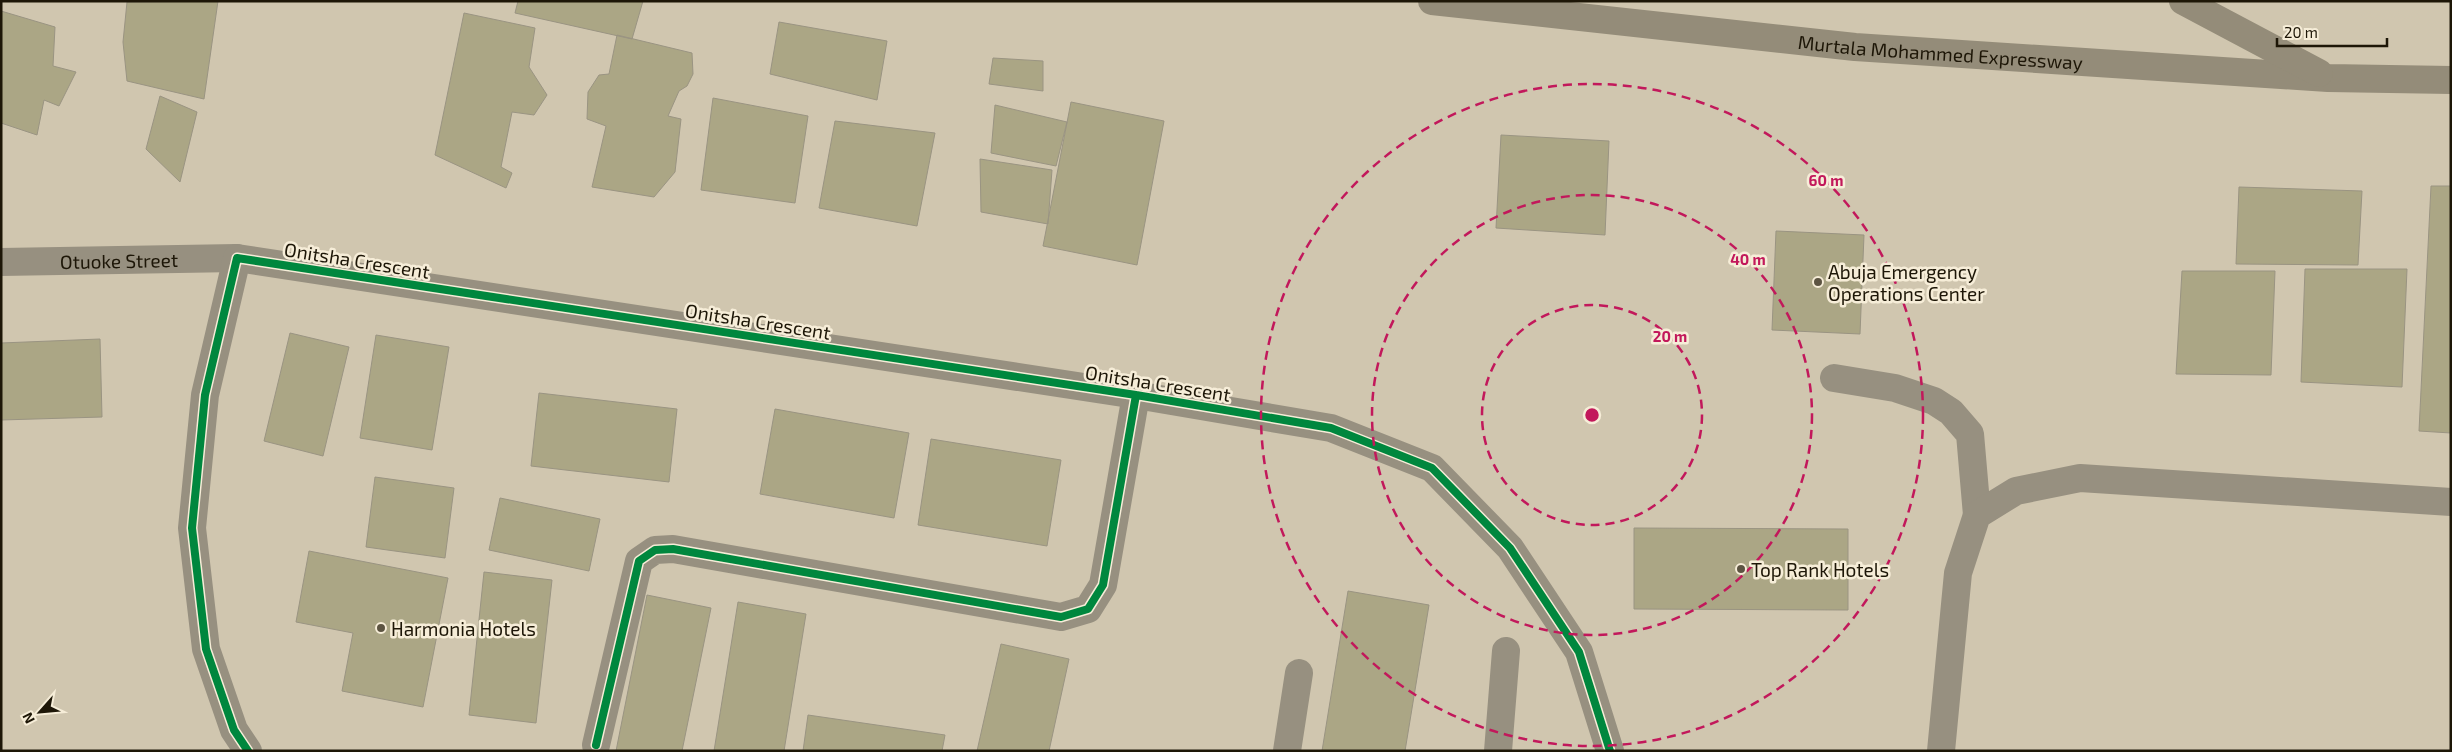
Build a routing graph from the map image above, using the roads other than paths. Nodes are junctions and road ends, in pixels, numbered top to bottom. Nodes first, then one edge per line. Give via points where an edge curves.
1 (1432, 1) edge
2 (2183, 1) edge
3 (2328, 78) junction
4 (2451, 80) edge
5 (236, 258) junction
6 (1, 262) edge
7 (1834, 378) dead end
8 (1136, 395) junction
9 (2451, 502) edge
10 (1977, 515) junction
11 (1506, 651) dead end
12 (1299, 673) dead end
13 (596, 745) dead end
14 (248, 751) edge
15 (1287, 751) edge
16 (1498, 751) edge
17 (1610, 751) edge
18 (1941, 751) edge

1 - 3 highway, Murtala Mohammed Expressway via 1855,47
2 - 3 highway
3 - 4 highway, Murtala Mohammed Expressway
5 - 6 street, Otuoke Street
5 - 8 street, Onitsha Crescent
5 - 14 street via 205,395 192,528 206,650 234,730
7 - 10 street via 1895,388 1934,401 1951,412 1970,434
8 - 13 street via 1103,586 1088,609 1061,617 673,549 655,550 639,561
8 - 17 street, Onitsha Crescent via 1331,428 1432,468 1510,548 1579,652
9 - 10 street via 2080,478 2016,491
10 - 18 street via 1958,573
11 - 16 street
12 - 15 street

